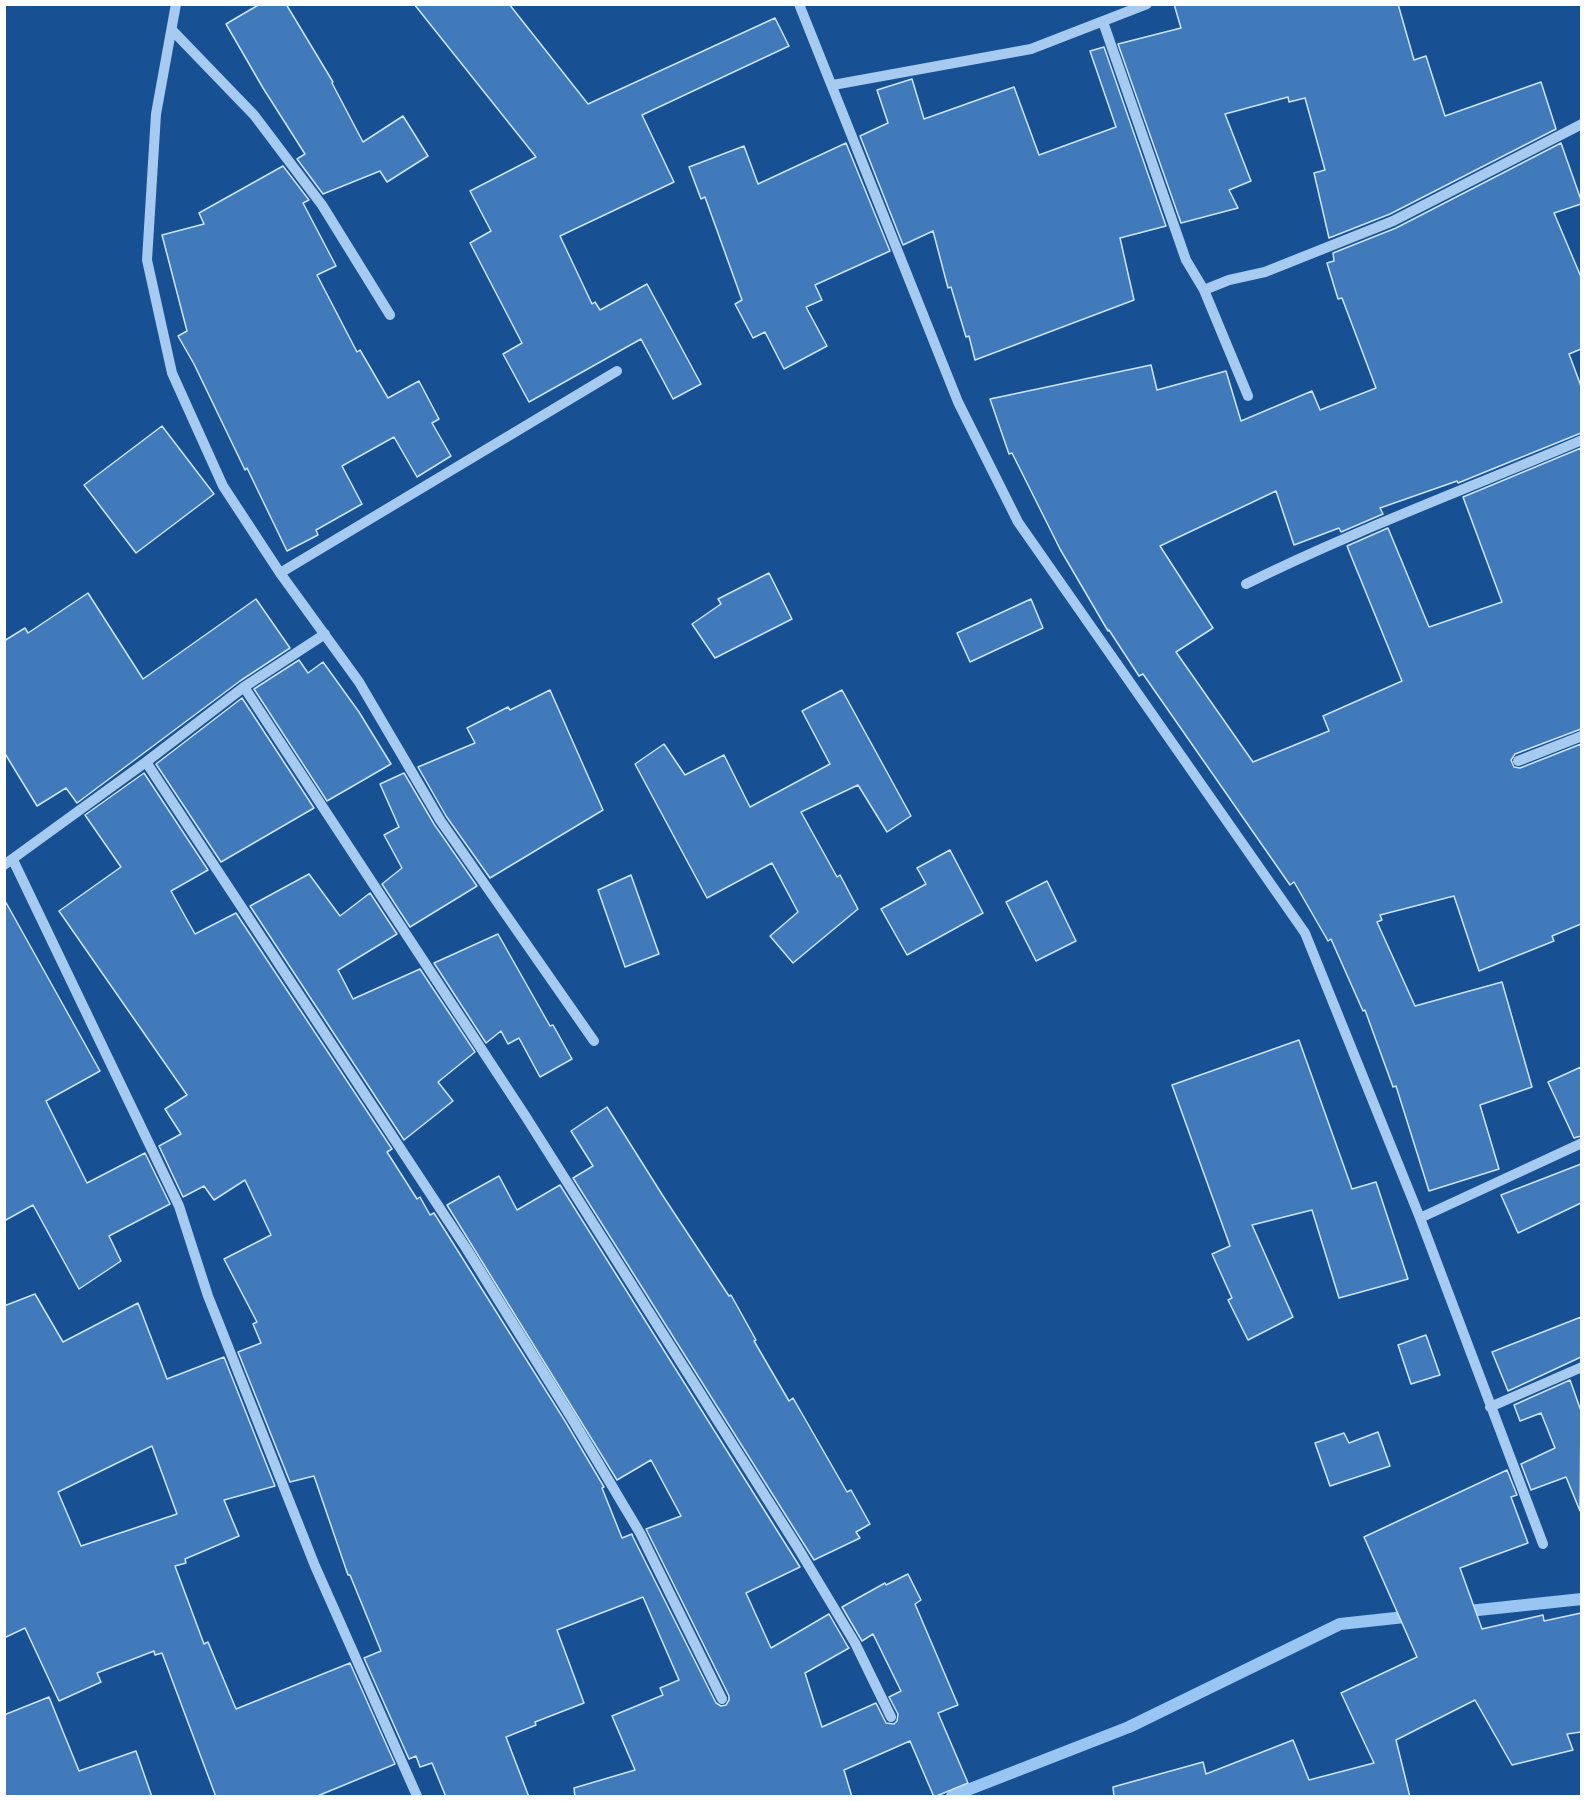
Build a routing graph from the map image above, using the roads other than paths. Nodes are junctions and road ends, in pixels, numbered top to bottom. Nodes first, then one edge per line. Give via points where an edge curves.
1 (176, 4) edge
2 (799, 4) edge
3 (1147, 4) edge
4 (1103, 22) junction
5 (172, 30) junction
6 (833, 85) junction
7 (1581, 124) edge
8 (1204, 290) junction
9 (390, 315) dead end
10 (617, 370) dead end
11 (1248, 396) dead end
12 (1581, 440) edge
13 (280, 573) junction
14 (1246, 584) dead end
15 (325, 634) junction
16 (244, 687) junction
17 (1581, 735) edge
18 (1518, 761) dead end
19 (146, 762) junction
20 (8, 862) edge
21 (594, 1041) dead end
22 (1581, 1143) edge
23 (1420, 1218) junction
24 (1581, 1367) edge
25 (1490, 1407) junction
26 (1543, 1544) dead end
27 (722, 1699) dead end
28 (891, 1717) dead end
29 (417, 1797) edge

1 - 5 street
2 - 6 street
3 - 4 street
4 - 6 street via 1032,50
4 - 8 street via 1182,249
5 - 9 street via 254,115 322,205
5 - 13 street via 156,114 147,260 172,373 223,486
6 - 23 street via 958,402 1018,522 1305,933
7 - 8 street via 1394,222 1265,272
8 - 11 street
10 - 13 street
12 - 14 street via 1312,551
13 - 15 street
15 - 16 street
15 - 21 street via 440,820
16 - 19 street
16 - 28 street via 526,1117 792,1538 855,1643
17 - 18 street
19 - 20 street
19 - 27 street via 466,1248 571,1417 640,1533
20 - 29 street via 179,1206 208,1296 315,1566
22 - 23 street
23 - 25 street
24 - 25 street
25 - 26 street

